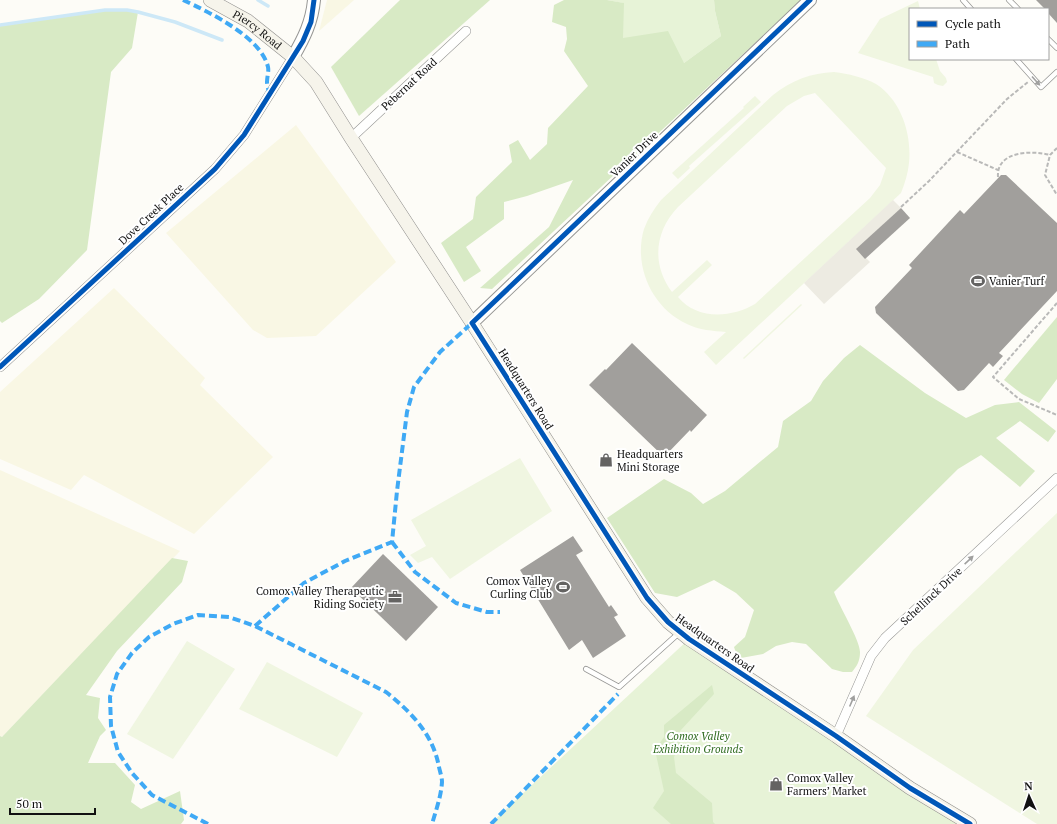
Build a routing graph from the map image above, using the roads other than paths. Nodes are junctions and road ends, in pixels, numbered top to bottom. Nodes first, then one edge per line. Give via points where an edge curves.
1 (210, 0) edge
2 (314, 0) edge
3 (810, 0) edge
4 (963, 0) edge
5 (1009, 0) edge
6 (970, 8) edge
7 (1017, 8) edge
8 (466, 31) dead end
9 (1049, 40) edge
10 (1057, 48) edge
11 (293, 57) junction
12 (1017, 60) edge
13 (1057, 72) edge
14 (316, 82) joint
15 (351, 138) junction
16 (472, 323) junction
17 (0, 367) edge
18 (1057, 478) edge
19 (680, 632) junction
20 (586, 669) dead end
21 (836, 736) junction
22 (970, 824) edge

1 - 11 main road, Piercy Road via 248,21
2 - 11 street via 311,22
3 - 16 street, Vanier Drive
4 - 6 lane
5 - 7 lane
8 - 15 street, Pebernat Road
9 - 10 lane
11 - 14 main road, Piercy Road
11 - 17 street, Dove Creek Place via 244,135 215,169
12 -> 13 lane via 1041,87
14 - 15 main road, Headquarters Road
15 - 16 main road, Headquarters Road
16 - 19 main road, Headquarters Road via 646,598
21 -> 18 street, Schellinck Drive via 871,656 885,638
19 - 20 lane via 619,687
19 - 21 main road, Headquarters Road
21 - 22 main road, Headquarters Road via 910,788

